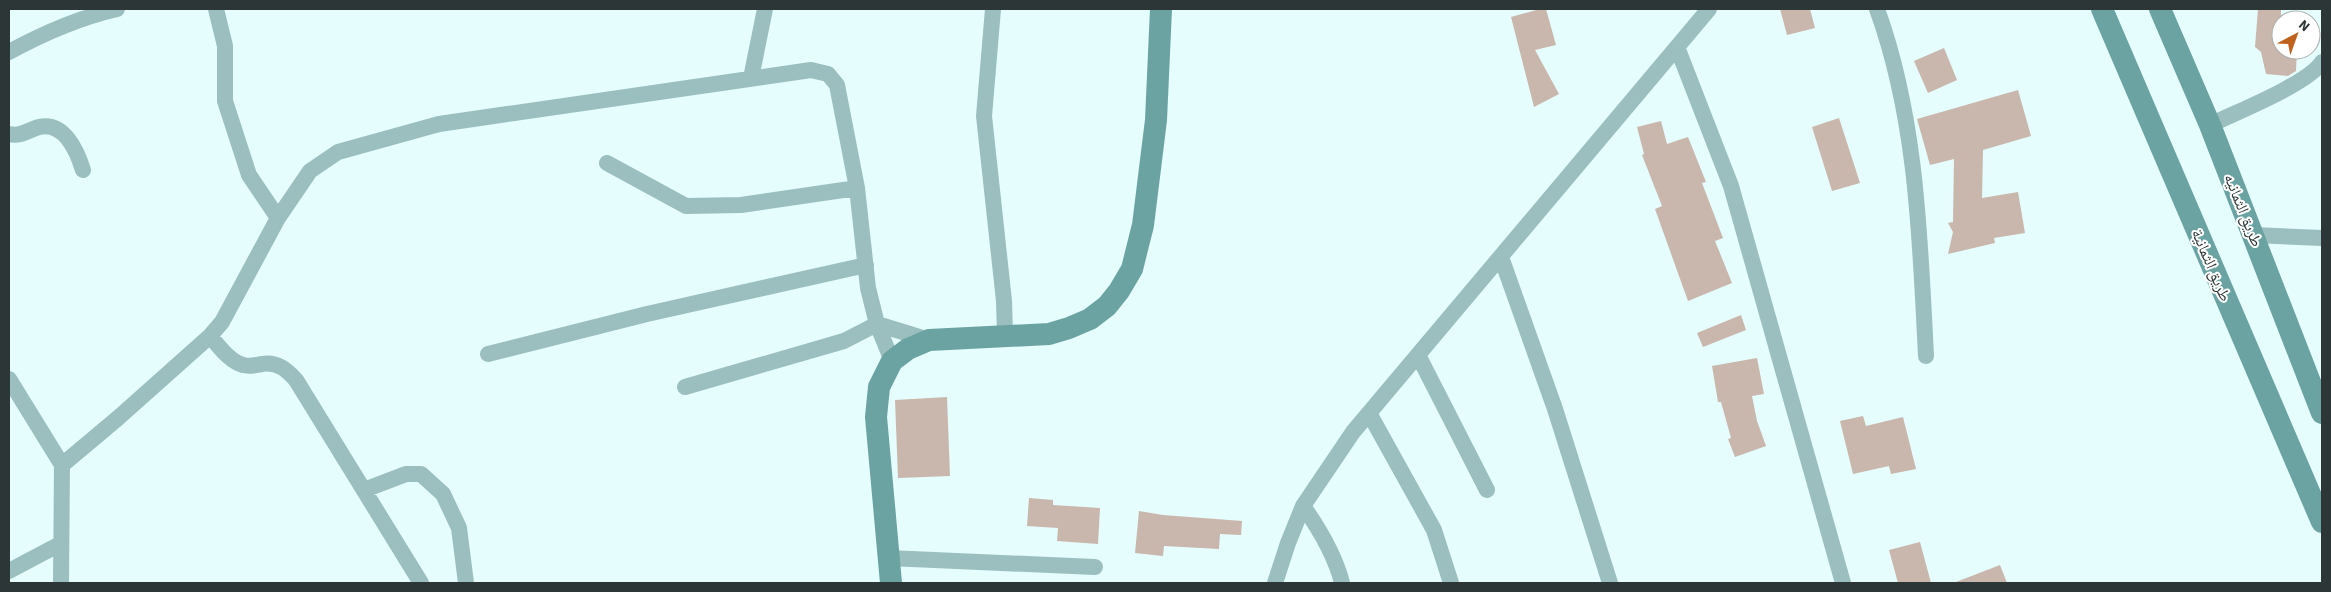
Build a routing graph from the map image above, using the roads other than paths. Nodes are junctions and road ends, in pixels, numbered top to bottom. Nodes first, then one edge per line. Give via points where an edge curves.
1 (117, 9) edge
2 (216, 9) edge
3 (766, 9) edge
4 (993, 9) edge
5 (1161, 9) edge
6 (1709, 9) edge
7 (1876, 9) edge
8 (2102, 9) edge
9 (2160, 9) edge
10 (1678, 48) junction
11 (9, 52) edge
12 (2322, 62) edge
13 (751, 78) junction
14 (2210, 125) junction
15 (9, 134) edge
16 (608, 163) dead end
17 (83, 170) dead end
18 (856, 188) junction
19 (278, 218) junction
20 (2254, 235) junction
21 (2322, 238) edge
22 (1501, 257) junction
23 (866, 265) junction
24 (876, 324) junction
25 (1005, 335) junction
26 (210, 336) junction
27 (929, 340) junction
28 (488, 354) dead end
29 (1418, 355) junction
30 (1926, 356) dead end
31 (892, 360) junction
32 (9, 379) edge
33 (685, 387) dead end
34 (1369, 413) junction
35 (2322, 413) edge
36 (62, 464) junction
37 (364, 490) junction
38 (1487, 490) dead end
39 (1303, 506) junction
40 (2322, 522) edge
41 (60, 544) junction
42 (889, 558) junction
43 (1095, 567) dead end
44 (9, 571) edge
45 (60, 583) edge
46 (421, 583) edge
47 (466, 583) edge
48 (891, 583) edge
49 (1275, 583) edge
50 (1342, 583) edge
51 (1451, 583) edge
52 (1610, 583) edge
53 (1843, 583) edge

1 - 11 street via 89,15 51,30
2 - 19 street via 224,46 225,100 249,175
3 - 13 street
4 - 25 street via 984,116 995,199
5 - 25 street via 1156,120 1143,225 1132,269 1107,306 1090,319 1049,334
6 - 10 street
7 - 30 street via 1891,48 1913,167
8 - 40 street, طريق الثمانية
9 - 14 street, طريق الثمانيه
10 - 22 street
10 - 53 street via 1731,186
12 - 14 street via 2303,80
13 - 18 street via 811,70 828,74 837,85 842,103
13 - 19 street via 439,124 338,152 310,171
14 - 20 street, طريق الثمانيه
15 - 17 street via 17,136 41,126 60,130 76,149
16 - 18 street via 686,206 741,205
18 - 23 street
19 - 26 street via 222,322
20 - 21 street
20 - 35 street, طريق الثمانيه
22 - 29 street
22 - 52 street via 1555,408
23 - 24 street
23 - 28 street
24 - 27 street
24 - 31 street
24 - 33 street via 844,341
25 - 27 street
26 - 36 street
26 - 37 street via 229,357 242,365 265,363 287,370
27 - 31 street
29 - 34 street
29 - 38 street
31 - 42 street via 880,387 876,417
32 - 36 street
34 - 39 street
34 - 51 street via 1434,530
36 - 41 street
37 - 46 street
37 - 47 street via 406,474 421,474 443,494 459,528
39 - 49 street
39 - 50 street via 1318,527
41 - 44 street
41 - 45 street
42 - 43 street
42 - 48 street

